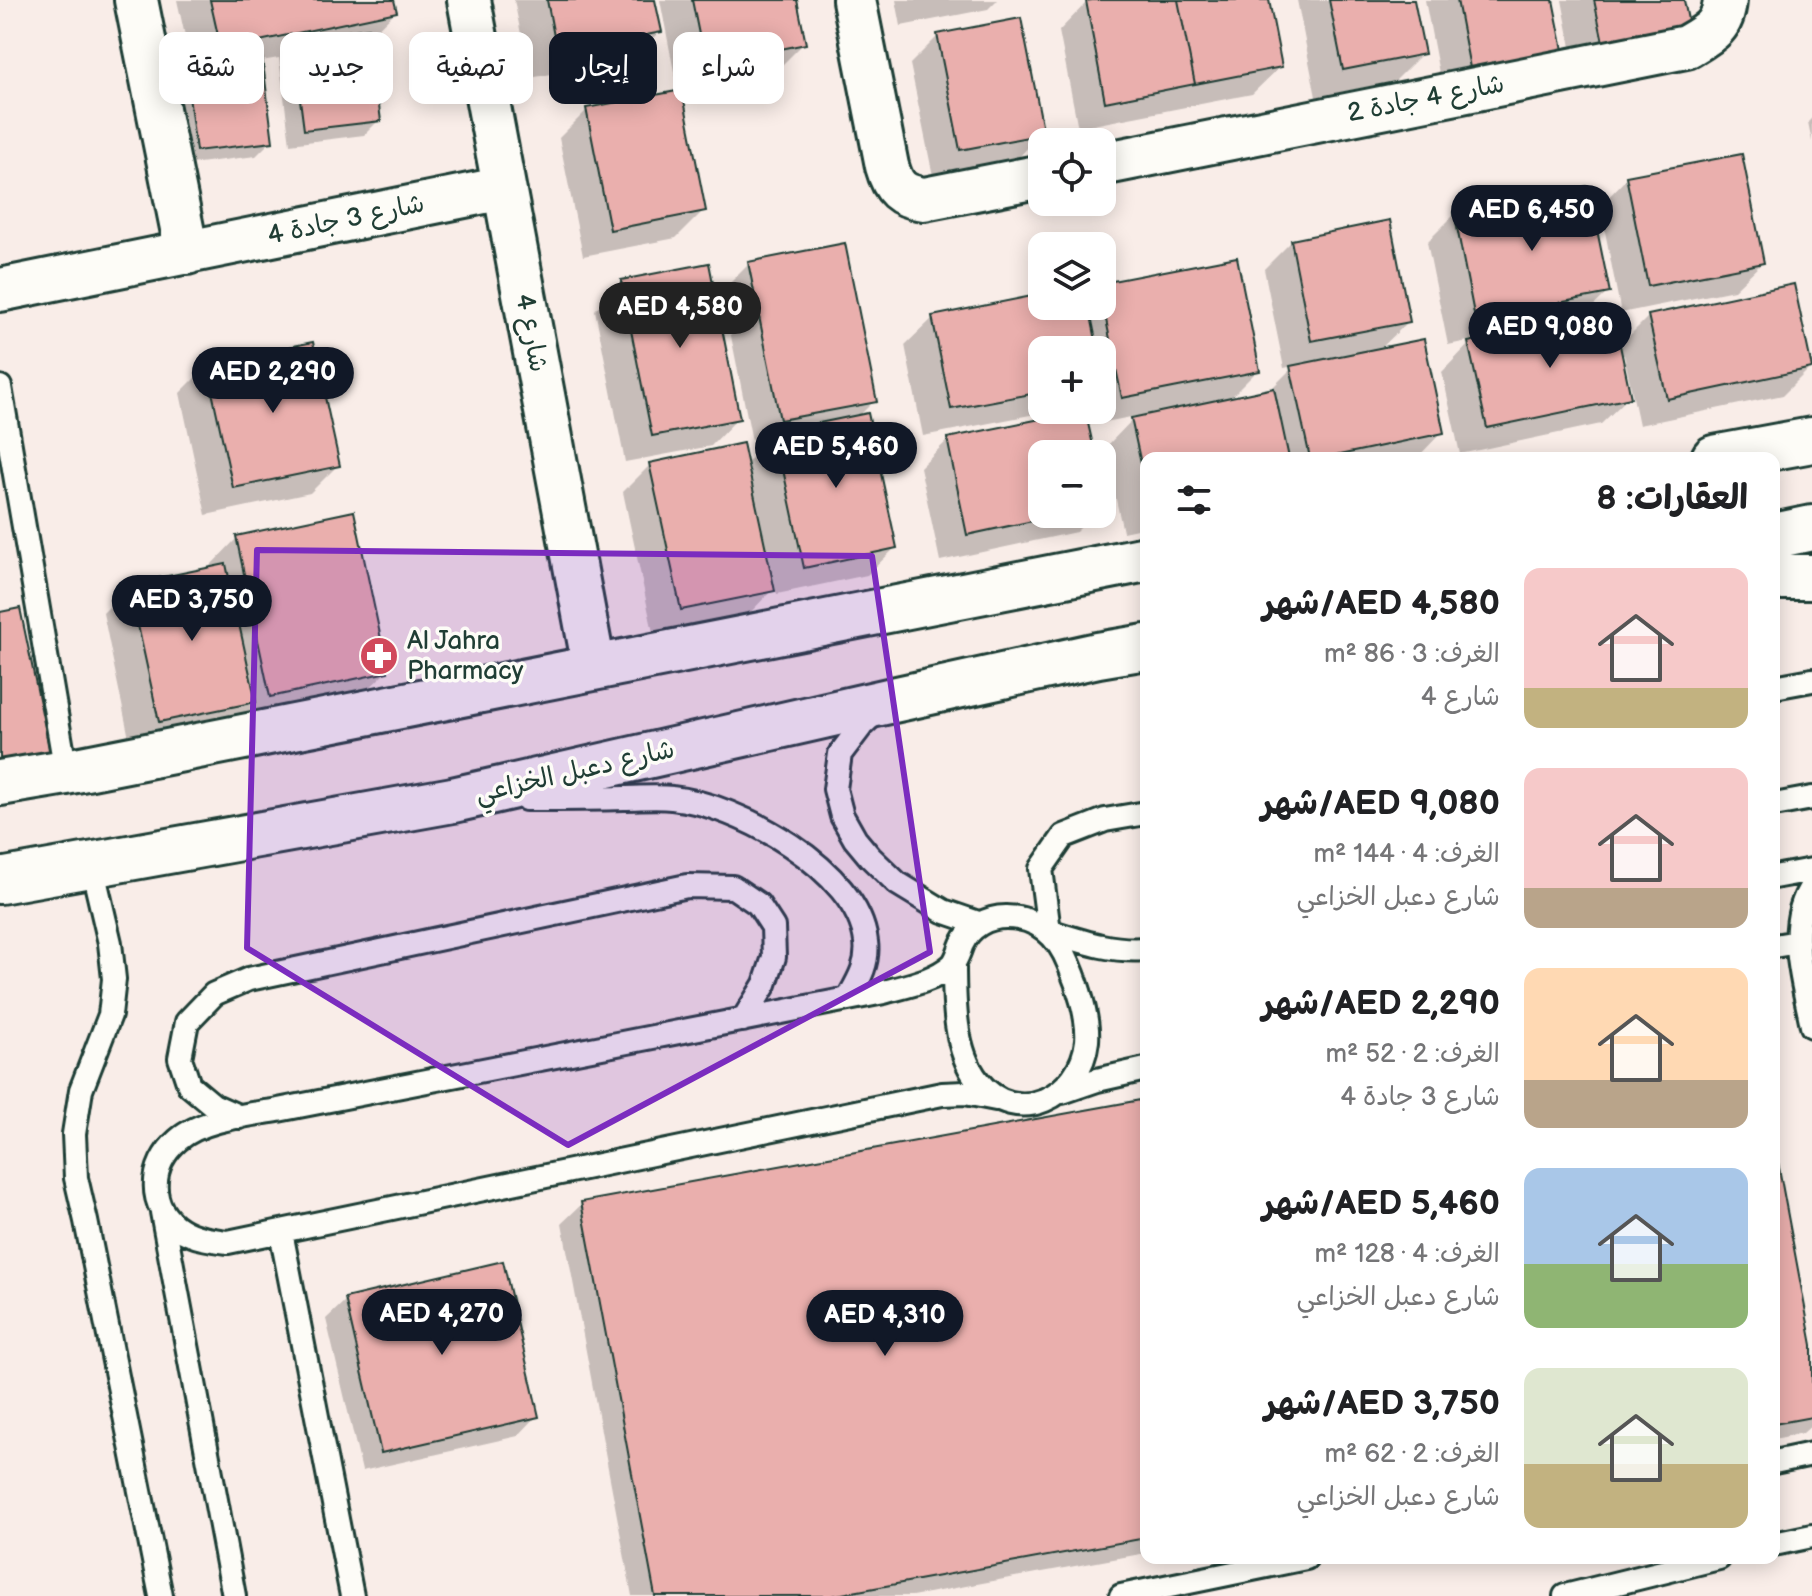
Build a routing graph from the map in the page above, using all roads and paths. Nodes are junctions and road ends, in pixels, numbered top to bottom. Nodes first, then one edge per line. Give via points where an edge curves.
1 (136, 0) edge
2 (469, 0) edge
3 (854, 0) edge
4 (1725, 0) edge
5 (1116, 161) edge
6 (1028, 179) edge
7 (504, 188) junction
8 (187, 253) junction
9 (0, 290) edge
10 (0, 387) edge
11 (1812, 440) edge
12 (1747, 452) edge
13 (1812, 528) edge
14 (1780, 535) edge
15 (1140, 560) edge
16 (1780, 577) edge
17 (1812, 577) edge
18 (1140, 648) edge
19 (594, 667) junction
20 (1812, 680) edge
21 (1780, 686) edge
22 (893, 700) junction
23 (66, 772) junction
24 (6, 785) edge
25 (1812, 798) edge
26 (453, 800) junction
27 (1780, 804) edge
28 (1140, 814) edge
29 (92, 866) junction
30 (1812, 870) edge
31 (1780, 876) edge
32 (0, 881) edge
33 (1812, 886) edge
34 (978, 923) junction
35 (1049, 931) junction
36 (1798, 942) junction
37 (1780, 945) edge
38 (1140, 949) edge
39 (954, 964) junction
40 (848, 999) junction
41 (743, 1020) junction
42 (1812, 1026) edge
43 (1140, 1070) edge
44 (1057, 1094) junction
45 (996, 1099) junction
46 (240, 1117) junction
47 (162, 1212) junction
48 (281, 1232) junction
49 (1812, 1454) edge
50 (1780, 1461) edge
51 (1812, 1536) edge
52 (1780, 1543) edge
53 (1277, 1564) edge
54 (1695, 1564) edge
55 (161, 1596) edge
56 (234, 1596) edge
57 (352, 1596) edge
58 (1121, 1596) edge
59 (1565, 1596) edge

1 - 8 street
2 - 7 street, شارع 4
3 - 6 street via 890,179 899,190 924,199
4 - 5 street, شارع 4 جادة 2 via 1712,32 1686,47
7 - 8 street, شارع 3 جادة 4
7 - 19 street, شارع 4
8 - 9 street, شارع 3 جادة 4
10 - 23 lane
11 - 12 main road
13 - 14 main road
15 - 19 main road
16 - 17 main road
18 - 22 main road, شارع دعبل الخزاعي
19 - 23 main road
20 - 21 lane
22 - 26 main road, شارع دعبل الخزاعي
22 - 34 lane via 872,714 840,754 835,789 842,816 855,839 897,883 943,911
23 - 24 main road
25 - 27 lane
26 - 29 main road, شارع دعبل الخزاعي
26 - 40 lane via 673,798 764,828 813,861 844,892 861,921 867,944 864,969
28 - 35 lane via 1064,836 1041,869
29 - 32 main road, شارع دعبل الخزاعي
29 - 55 lane via 114,979 110,1015 81,1090 74,1134 76,1178
30 - 31 lane
33 - 36 lane via 1800,915
34 - 35 lane via 1003,917 1028,920
34 - 39 lane
35 - 38 lane via 1117,950
35 - 44 lane via 1065,952 1076,981 1087,1040 1079,1067
36 - 37 lane
36 - 42 lane
39 - 40 lane via 919,983
39 - 45 lane via 954,1010 963,1051 976,1079
40 - 41 lane
41 - 46 lane
41 - 46 lane via 774,957 773,927 758,904 733,887 687,886 249,979 214,994 187,1022 180,1058 189,1085 213,1105
43 - 44 lane
44 - 45 lane via 1019,1104
45 - 48 lane via 942,1094
46 - 47 lane via 178,1139 162,1159 157,1177
47 - 48 lane via 202,1238 228,1242
47 - 56 lane
48 - 57 lane
49 - 50 lane
51 - 52 lane
53 - 58 lane
54 - 59 lane

